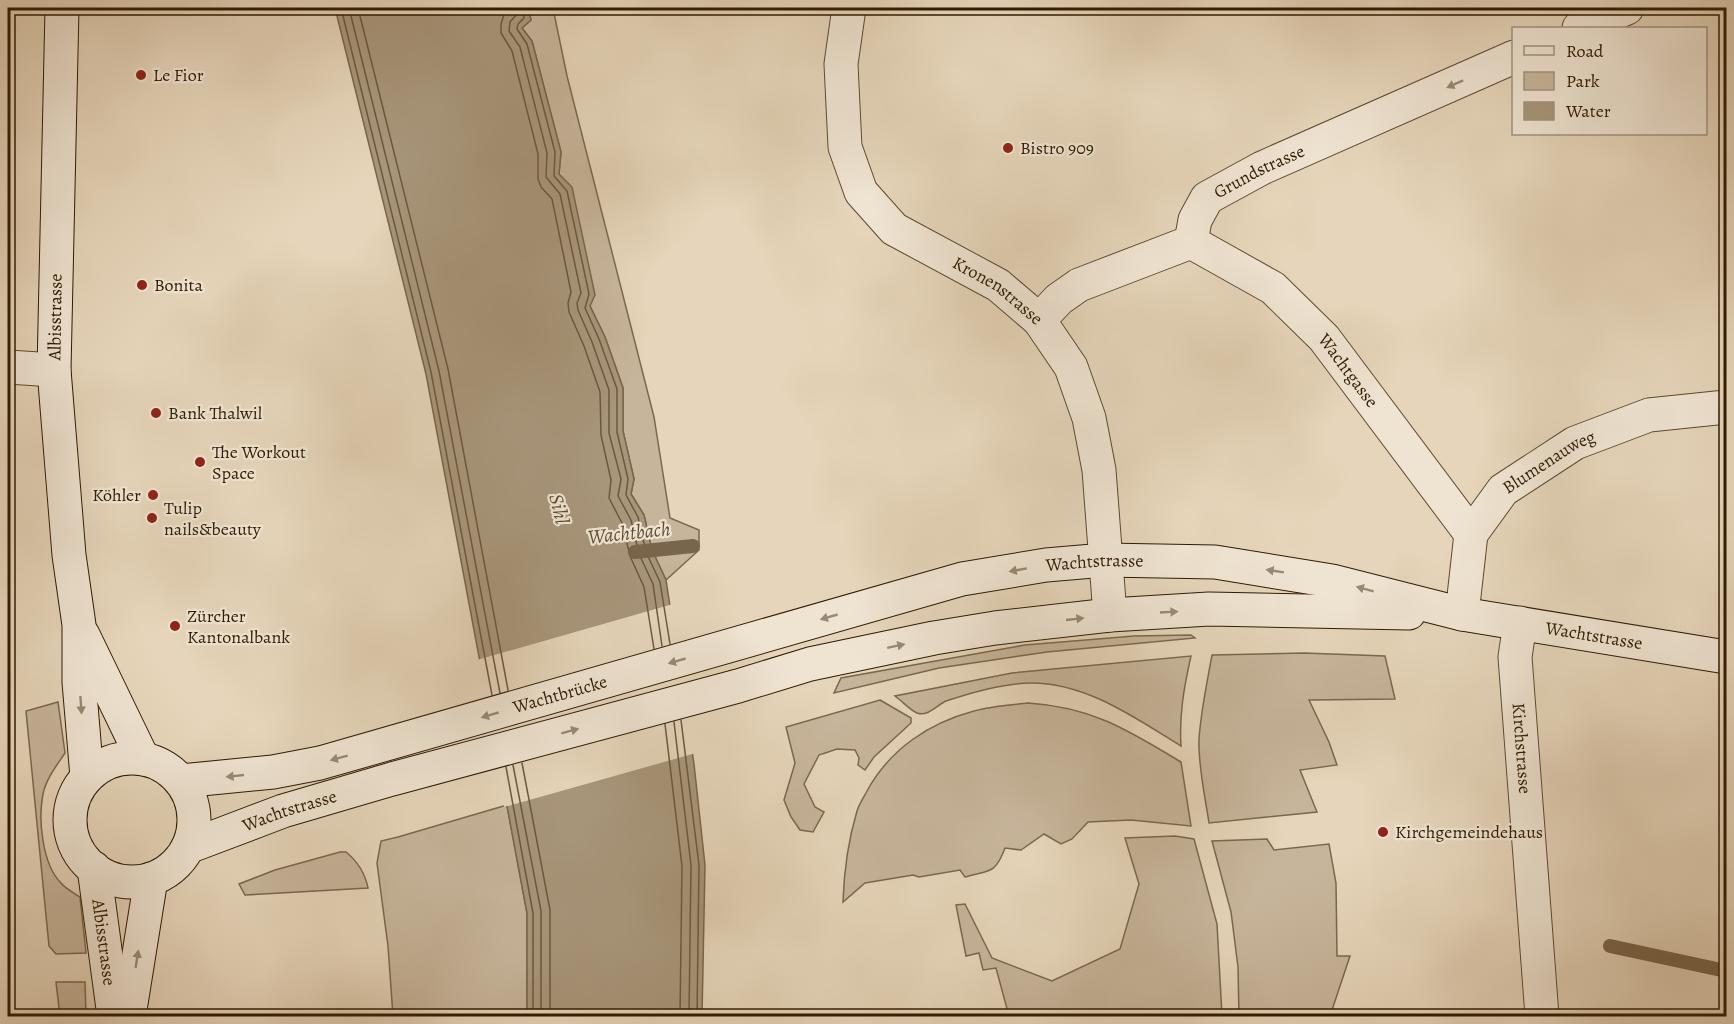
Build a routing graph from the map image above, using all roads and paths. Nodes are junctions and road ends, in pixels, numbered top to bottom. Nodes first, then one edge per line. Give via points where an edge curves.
1 (62, 8) edge
2 (849, 8) edge
3 (1627, 8) edge
4 (1581, 27) edge
5 (1512, 58) edge
6 (1191, 242) junction
7 (1039, 320) junction
8 (8, 367) edge
9 (54, 370) junction
10 (1726, 407) edge
11 (1471, 534) junction
12 (1105, 560) junction
13 (1462, 614) junction
14 (1110, 615) junction
15 (1520, 623) junction
16 (79, 625) junction
17 (733, 645) joint
18 (1726, 657) edge
19 (738, 686) joint
20 (388, 745) joint
21 (143, 759) junction
22 (87, 777) junction
23 (392, 779) joint
24 (181, 781) junction
25 (188, 847) junction
26 (94, 868) junction
27 (151, 879) junction
28 (114, 1017) edge
29 (129, 1017) edge
30 (1542, 1017) edge

1 - 9 main road, Albisstrasse
2 - 7 main road, Kronenstrasse via 841,64 845,147 861,192 894,229 998,285
3 - 4 main road
5 -> 6 main road, Grundstrasse via 1262,168 1207,198 1195,220
6 - 7 main road via 1079,285
6 - 11 main road, Wachtgasse via 1273,288 1324,338
7 - 12 main road, Kronenstrasse via 1071,367 1089,418 1099,470
8 - 9 main road
9 - 16 main road, Albisstrasse via 69,555
10 - 11 main road, Blumenauweg via 1649,415 1575,443 1503,490
11 - 13 main road, Blumenauweg
13 -> 12 main road, Wachtstrasse via 1332,580 1226,564
12 - 14 main road, Kronenstrasse
12 -> 17 main road, Wachtstrasse via 962,579
14 -> 13 main road, Wachtstrasse via 1209,609
13 - 15 main road, Wachtstrasse
19 -> 14 main road, Wachtstrasse via 810,664 934,638 995,627
15 - 18 main road, Wachtstrasse
15 - 30 main road, Kirchstrasse via 1515,657
16 - 21 main road, Albisstrasse
16 -> 22 main road, Albisstrasse
17 -> 20 main road, Wachtbrücke
23 -> 19 main road, Wachtbrücke
20 -> 24 main road, Wachtstrasse via 273,772
21 - 22 main road via 113,761
21 - 24 main road via 157,763
22 - 26 main road via 71,808 71,825 74,841
23 - 25 main road, Wachtstrasse via 283,811
24 - 25 main road via 193,806 193,834
25 - 27 main road via 173,866
26 - 27 main road via 121,880
26 - 28 main road, Albisstrasse
29 -> 27 main road, Albisstrasse

